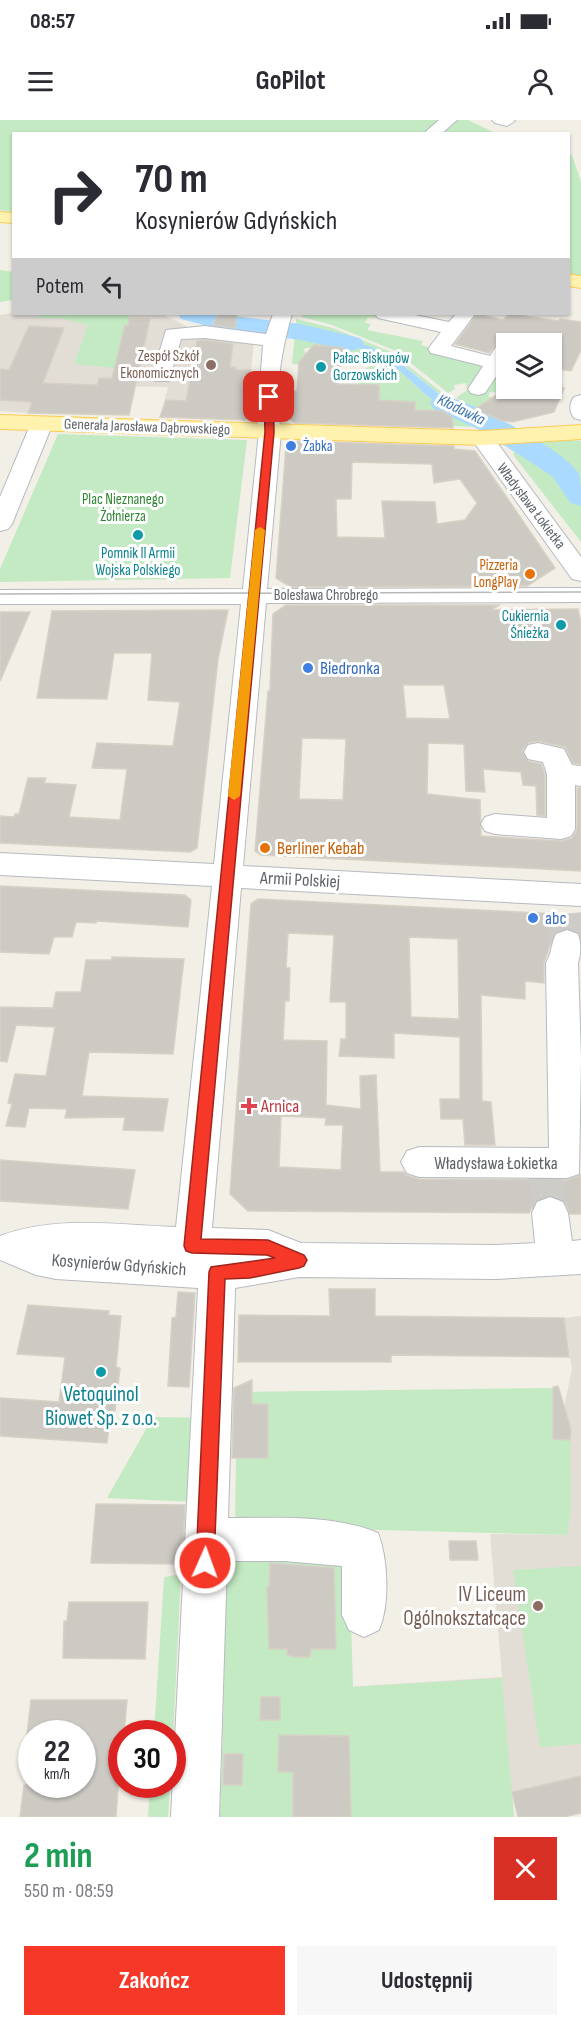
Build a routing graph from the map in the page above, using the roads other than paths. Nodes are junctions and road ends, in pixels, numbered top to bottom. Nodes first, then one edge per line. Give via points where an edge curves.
1 (449, 120) edge
2 (434, 132) edge
3 (380, 320) edge
4 (422, 320) edge
5 (461, 327) edge
6 (274, 331) edge
7 (495, 363) joint
8 (162, 377) dead end
9 (478, 389) dead end
10 (581, 401) edge
11 (581, 414) edge
12 (0, 422) edge
13 (42, 423) junction
14 (270, 432) junction
15 (581, 432) edge
16 (485, 438) junction
17 (0, 524) edge
18 (581, 574) edge
19 (581, 595) edge
20 (254, 596) junction
21 (0, 597) edge
22 (537, 752) dead end
23 (571, 775) edge
24 (495, 824) dead end
25 (0, 864) edge
26 (226, 875) junction
27 (569, 912) edge
28 (419, 1162) dead end
29 (550, 1213) tunnel mouth
30 (6, 1248) edge
31 (205, 1259) junction
32 (573, 1259) edge
33 (206, 1540) junction
34 (364, 1615) dead end
35 (195, 1817) edge

1 - 2 street
3 - 4 street via 426,333
4 - 5 street
5 - 7 street via 438,350
6 - 8 street via 173,334
6 - 14 street
7 - 9 street
10 - 11 street
12 - 13 main road, Generała Jarosława Dąbrowskiego
13 - 14 main road, Generała Jarosława Dąbrowskiego
13 - 17 street
14 - 16 main road, Generała Jarosława Dąbrowskiego
14 - 20 street
15 - 16 main road, Generała Jarosława Dąbrowskiego
16 - 18 street, Władysława Łokietka
19 - 20 street, Bolesława Chrobrego
20 - 21 street, Bolesława Chrobrego
20 - 26 street
22 - 23 street via 554,756
23 - 24 street via 561,829
25 - 26 street, Armii Polskiej
26 - 27 street, Armii Polskiej
26 - 31 street
27 - 28 street, Władysława Łokietka via 568,952 562,963 567,1164 544,1168
29 - 32 street
30 - 31 street, Kosynierów Gdyńskich via 63,1240
30 - 31 street, Kosynierów Gdyńskich via 57,1262 154,1269
31 - 32 street, Kosynierów Gdyńskich via 250,1270 299,1260
31 - 33 street
33 - 34 street via 265,1538 363,1548
33 - 35 street

